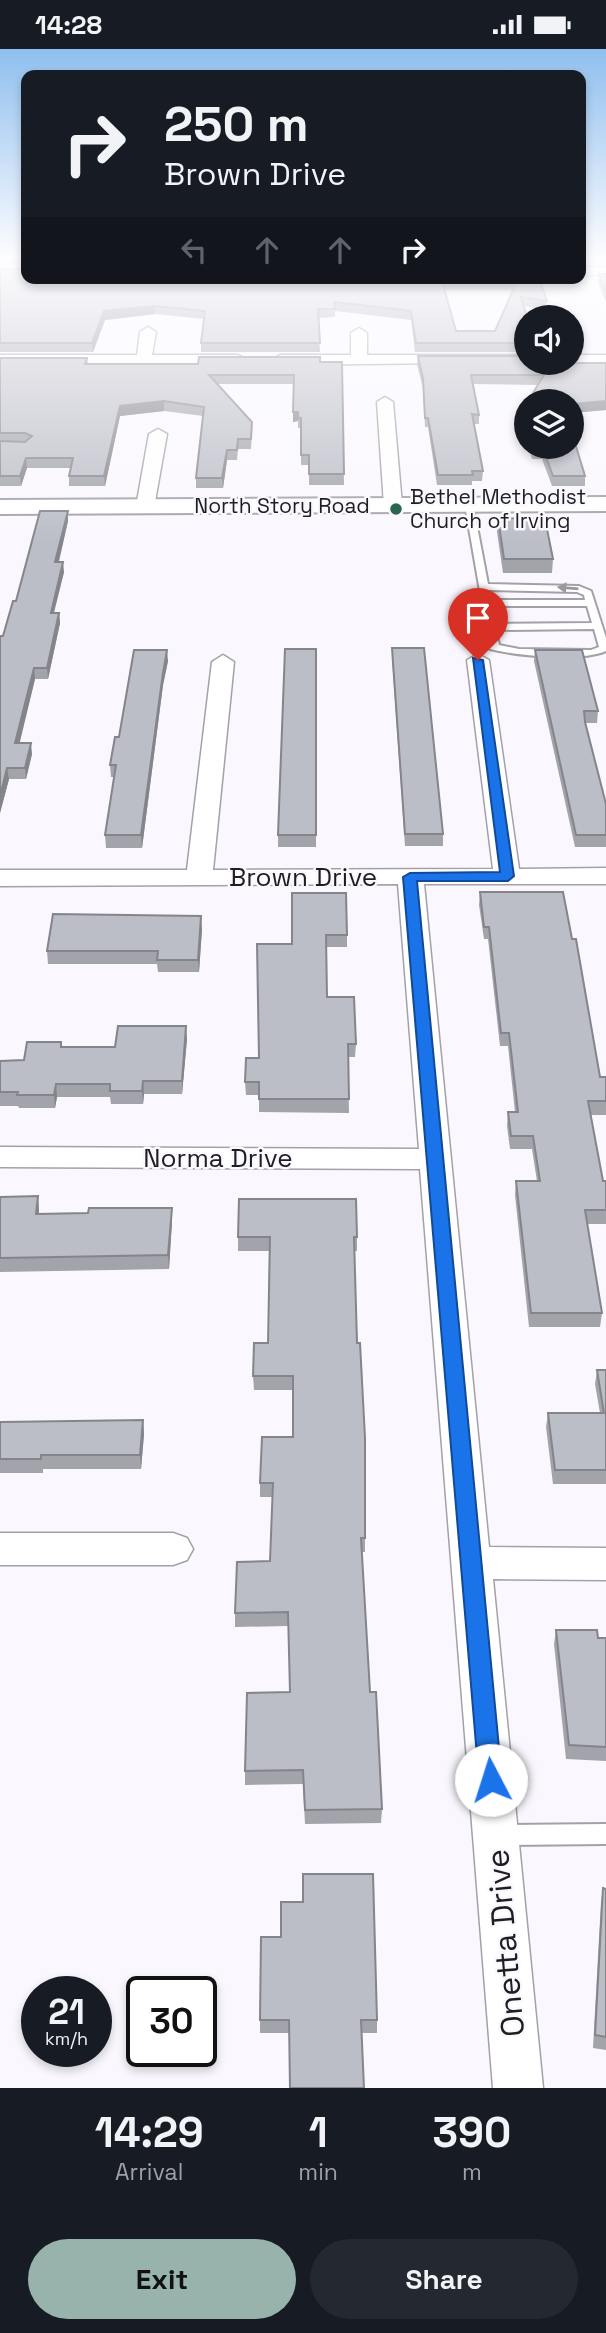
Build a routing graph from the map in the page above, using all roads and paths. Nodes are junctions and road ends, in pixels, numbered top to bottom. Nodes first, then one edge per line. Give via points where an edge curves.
1 (145, 354) edge
2 (359, 354) edge
3 (584, 357) edge
4 (0, 360) edge
5 (144, 360) junction
6 (359, 360) junction
7 (514, 360) edge
8 (606, 360) edge
9 (385, 402) dead end
10 (158, 434) dead end
11 (606, 504) edge
12 (393, 505) junction
13 (468, 505) junction
14 (0, 507) edge
15 (145, 507) junction
16 (484, 587) junction
17 (487, 603) junction
18 (591, 603) junction
19 (491, 627) junction
20 (598, 627) junction
21 (478, 660) dead end
22 (223, 662) dead end
23 (508, 876) junction
24 (606, 876) edge
25 (199, 877) junction
26 (410, 877) junction
27 (0, 878) edge
28 (0, 1157) edge
29 (435, 1159) junction
30 (0, 1549) edge
31 (173, 1549) dead end
32 (472, 1563) junction
33 (606, 1564) edge
34 (606, 1834) edge
35 (495, 1835) junction
36 (518, 2088) edge

1 - 5 street
2 - 6 street
3 - 8 street
4 - 5 street
5 - 6 street
6 - 7 street
9 - 12 street
10 - 15 street
11 - 13 main road, North Story Road
12 - 13 main road, North Story Road
12 - 15 main road, North Story Road
13 - 16 lane
14 - 15 main road, North Story Road
16 - 17 lane
18 -> 16 lane via 588,593 579,589
17 - 18 lane
17 - 19 lane
18 - 20 lane
19 - 20 lane
19 - 20 lane via 494,646 507,651 593,653 604,648
21 - 23 street
22 - 25 street
23 - 24 street, Brown Drive
23 - 26 street, Brown Drive
25 - 26 street, Brown Drive
25 - 27 street, Brown Drive
26 - 29 street, Onetta Drive
28 - 29 street, Norma Drive
29 - 32 street, Onetta Drive
30 - 31 street
32 - 33 street
32 - 35 street, Onetta Drive
34 - 35 lane
35 - 36 street, Onetta Drive

